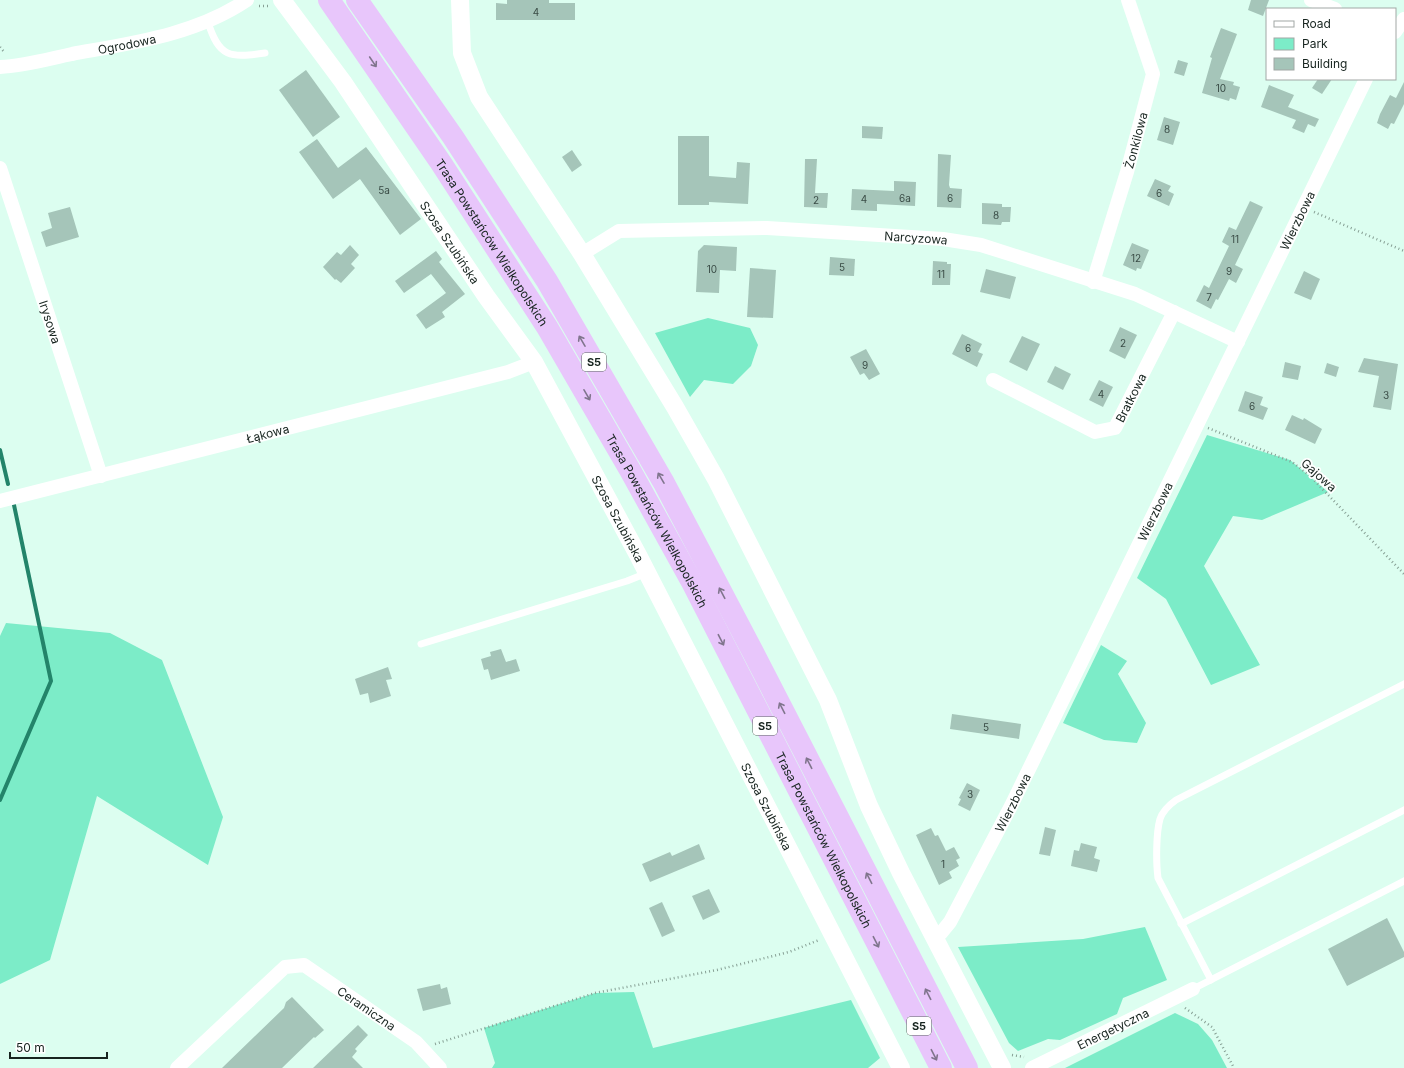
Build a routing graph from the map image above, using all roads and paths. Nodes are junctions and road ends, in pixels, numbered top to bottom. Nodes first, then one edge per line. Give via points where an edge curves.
1 (247, 0) edge
2 (282, 0) edge
3 (330, 0) edge
4 (358, 0) edge
5 (460, 0) edge
6 (1128, 0) edge
7 (1311, 0) edge
8 (1332, 8) edge
9 (1404, 19) edge
10 (208, 22) junction
11 (1396, 31) edge
12 (265, 53) dead end
13 (0, 67) edge
14 (1366, 80) edge
15 (0, 168) edge
16 (1305, 208) junction
17 (1404, 251) edge
18 (582, 254) junction
19 (1093, 282) junction
20 (1174, 312) junction
21 (1238, 342) junction
22 (534, 362) junction
23 (993, 380) dead end
24 (1199, 424) junction
25 (101, 476) junction
26 (0, 501) edge
27 (647, 573) junction
28 (1404, 574) edge
29 (421, 644) dead end
30 (1404, 684) edge
31 (1404, 810) edge
32 (1404, 881) edge
33 (1181, 924) junction
34 (833, 934) junction
35 (934, 937) junction
36 (1211, 980) junction
37 (1193, 989) joint
38 (1173, 999) junction
39 (422, 1049) junction
40 (177, 1068) edge
41 (440, 1068) edge
42 (901, 1068) edge
43 (940, 1068) edge
44 (967, 1068) edge
45 (1002, 1068) edge
46 (1032, 1068) edge
47 (1234, 1068) edge

1 - 10 street, Ogrodowa
2 - 22 street, Szosa Szubińska via 343,82 486,296
3 -> 43 highway, Trasa Powstańców Wielkopolskich / S5 via 442,163 543,321 630,470 696,591
44 -> 4 highway, Trasa Powstańców Wielkopolskich / S5 via 664,483 547,281 453,137
5 - 18 street via 461,41 465,63 485,108
6 - 19 street, Żonkilowa via 1153,74 1127,172
7 - 8 street
9 - 11 street
10 - 12 lane via 216,43 225,52 242,56
10 - 13 street, Ogrodowa via 146,40
14 - 16 street, Wierzbowa
15 - 25 street, Irysowa
16 - 17 path
16 - 21 street, Wierzbowa
18 - 19 street, Narcyzowa via 619,231 775,229 943,239 981,245
18 - 35 street via 716,480 828,700 869,806
19 - 20 street, Narcyzowa via 1135,294
20 - 21 street, Narcyzowa
20 - 23 street, Bratkowa via 1115,428 1095,432
21 - 24 street, Wierzbowa
22 - 25 street, Łąkowa via 508,372
22 - 27 street, Szosa Szubińska
24 - 28 path, Gajowa via 1292,462 1309,475
24 - 35 street, Wierzbowa via 1011,806 950,922
25 - 26 street, Łąkowa
27 - 29 lane
27 - 34 street, Szosa Szubińska
30 - 33 lane via 1176,800 1167,807 1160,818 1156,864 1158,878
31 - 33 lane
32 - 36 lane
33 - 36 lane
34 - 39 path via 789,952 717,970 595,993
34 - 42 street, Szosa Szubińska
35 - 45 street
36 - 37 lane
37 - 38 street, Energetyczna
38 - 46 street, Energetyczna
38 - 47 path via 1212,1027
39 - 40 street, Ceramiczna via 416,1042 304,965 285,968
39 - 41 street, Ceramiczna

